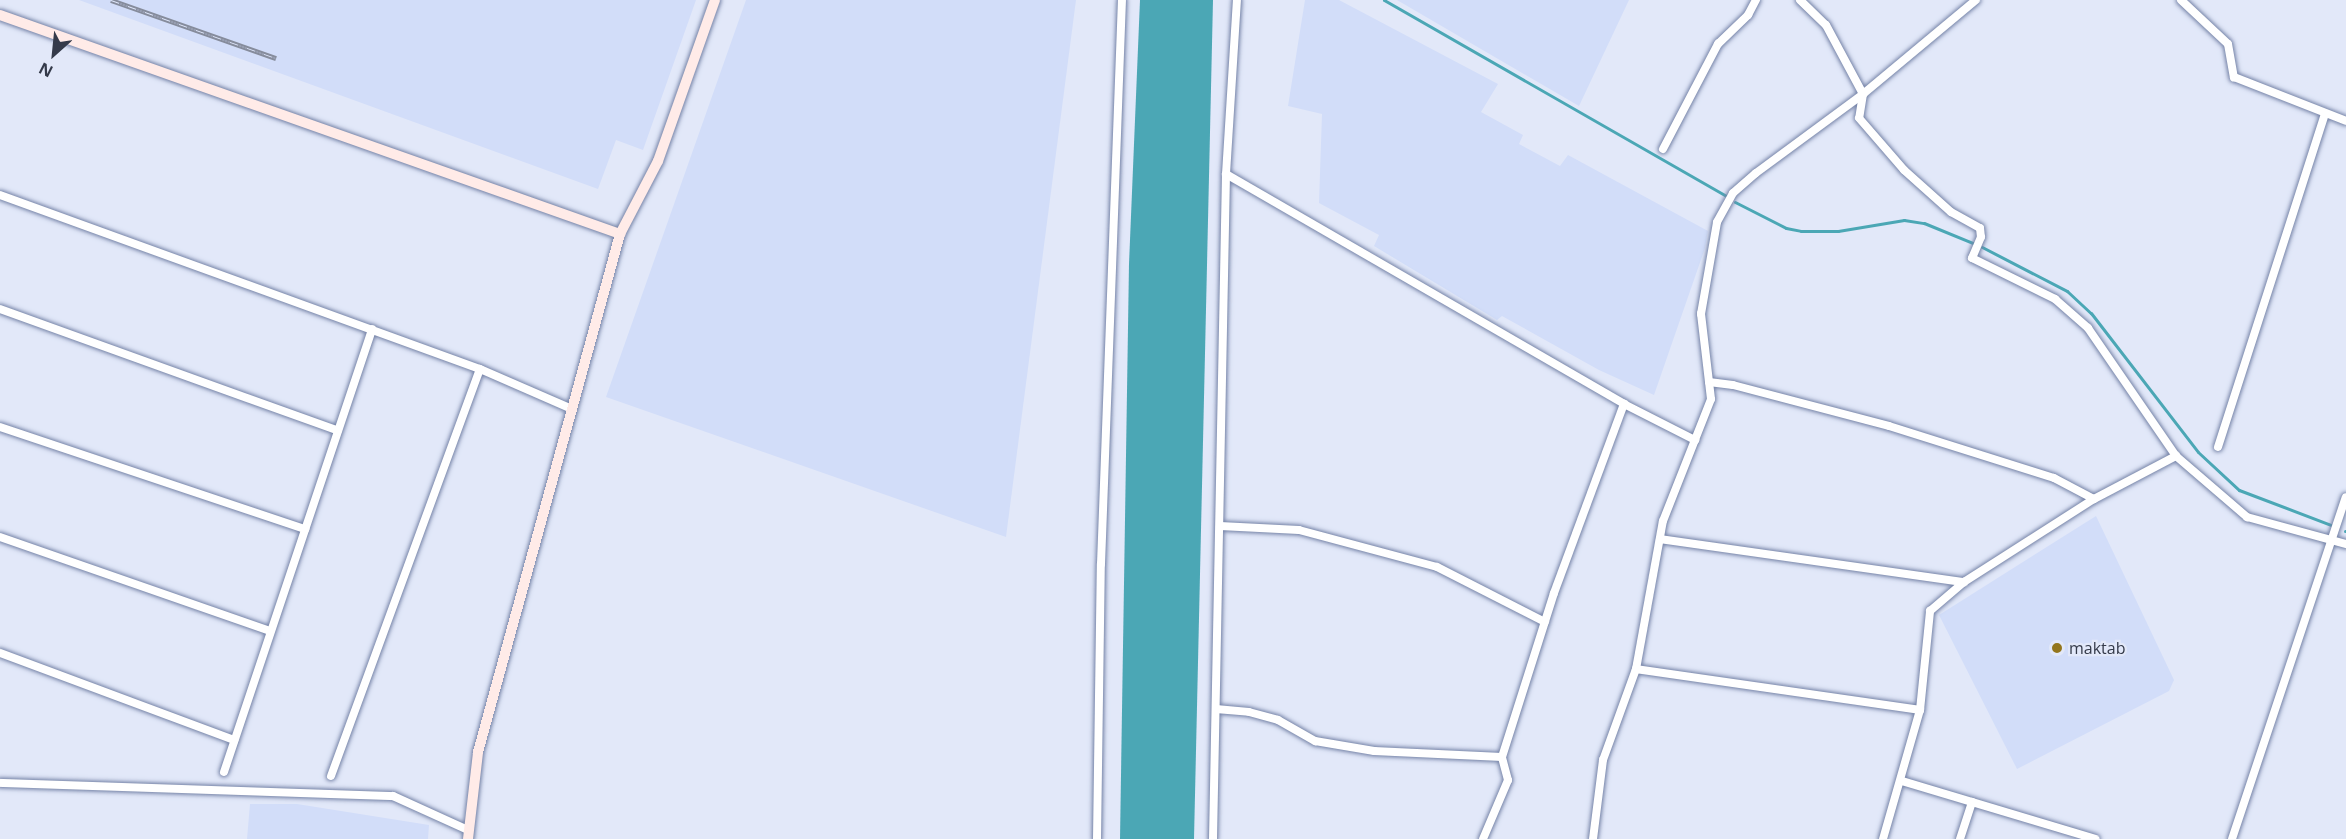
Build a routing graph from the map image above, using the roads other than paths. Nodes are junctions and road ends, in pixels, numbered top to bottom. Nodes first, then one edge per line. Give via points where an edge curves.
1 (715, 0) edge
2 (1122, 0) edge
3 (1237, 0) edge
4 (1756, 0) edge
5 (1800, 0) edge
6 (1976, 0) edge
7 (2181, 0) edge
8 (0, 15) edge
9 (1863, 94) junction
10 (2325, 114) junction
11 (2346, 121) edge
12 (1663, 149) dead end
13 (1226, 174) junction
14 (0, 195) edge
15 (620, 234) junction
16 (0, 309) edge
17 (372, 330) junction
18 (480, 369) junction
19 (1709, 382) junction
20 (1624, 404) junction
21 (572, 409) junction
22 (0, 426) edge
23 (338, 431) junction
24 (1695, 440) junction
25 (2218, 447) dead end
26 (2176, 456) junction
27 (2346, 497) edge
28 (2094, 499) junction
29 (1220, 526) junction
30 (305, 529) junction
31 (0, 537) edge
32 (1660, 539) junction
33 (2333, 539) junction
34 (2346, 544) edge
35 (1964, 582) junction
36 (1545, 622) junction
37 (270, 631) junction
38 (0, 653) edge
39 (1636, 669) junction
40 (1216, 709) junction
41 (1920, 710) junction
42 (234, 740) junction
43 (1502, 757) junction
44 (224, 772) dead end
45 (332, 776) dead end
46 (1902, 781) junction
47 (0, 783) edge
48 (1972, 802) junction
49 (468, 834) edge
50 (1097, 839) edge
51 (1213, 839) edge
52 (1483, 839) edge
53 (1593, 839) edge
54 (1883, 839) edge
55 (1960, 839) edge
56 (2095, 839) edge
57 (2232, 839) edge

1 - 15 main road via 658,161
2 - 50 street via 1101,564
3 - 13 street
4 - 12 street via 1748,15 1718,44
5 - 9 street via 1826,25
6 - 9 street
7 - 10 street via 2228,44 2234,77
8 - 15 main road
9 - 19 street via 1733,193 1717,222 1701,314
9 - 26 street via 1859,118 1904,170 1951,212 1980,228 1981,237 1972,258 2055,299 2088,328
10 - 11 street
10 - 25 street
13 - 20 street
13 - 29 street
14 - 17 street
15 - 21 main road
16 - 23 street
17 - 18 street
17 - 23 street
18 - 21 street
18 - 45 street
19 - 24 street via 1711,399
19 - 28 street via 1889,426 2054,477
20 - 24 street
20 - 36 street
21 - 49 main road via 478,753
22 - 30 street
23 - 30 street
24 - 32 street via 1663,521
26 - 28 street
26 - 33 street via 2247,517
27 - 33 street
28 - 35 street
29 - 36 street via 1299,530 1437,567
29 - 40 street
30 - 37 street
31 - 37 street
32 - 35 street
32 - 39 street
33 - 34 street
33 - 57 street
35 - 41 street via 1930,611
36 - 43 street
37 - 42 street
38 - 42 street
39 - 41 street
39 - 53 street via 1603,760
40 - 43 street via 1249,712 1278,720 1315,741 1374,752
40 - 51 street
41 - 46 street
42 - 44 street
43 - 52 street via 1508,780
46 - 48 street
46 - 54 street
47 - 49 street via 393,796
48 - 55 street
48 - 56 street

